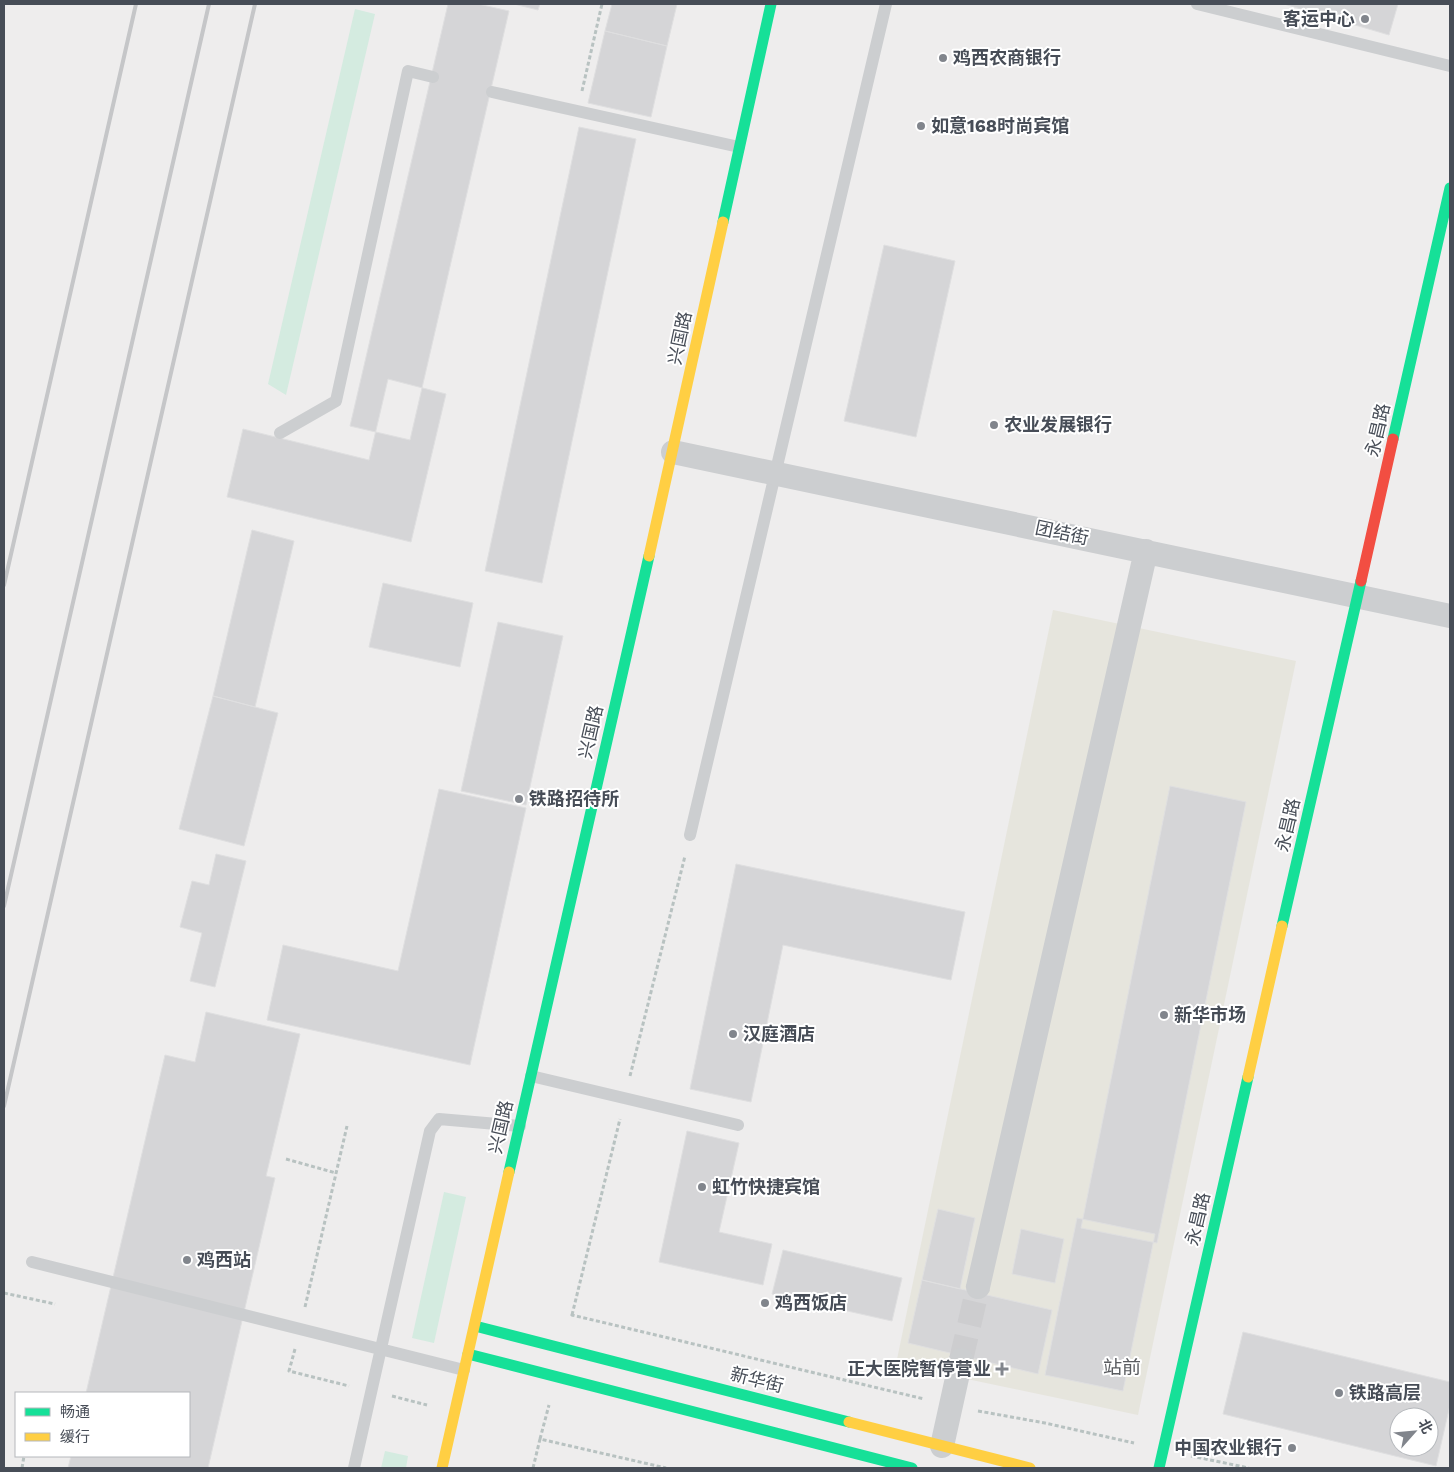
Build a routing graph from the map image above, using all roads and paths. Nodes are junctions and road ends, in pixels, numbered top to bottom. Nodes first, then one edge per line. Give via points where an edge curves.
1 (602, 4) edge
2 (771, 4) edge
3 (886, 4) edge
4 (1197, 4) edge
5 (1450, 66) edge
6 (434, 77) dead end
7 (492, 92) dead end
8 (577, 111) junction
9 (739, 147) junction
10 (1450, 188) edge
11 (280, 433) dead end
12 (673, 452) junction
13 (774, 473) junction
14 (1146, 551) junction
15 (1358, 596) junction
16 (1450, 616) edge
17 (690, 835) joint
18 (531, 1076) junction
19 (625, 1099) junction
20 (347, 1126) dead end
21 (520, 1126) junction
22 (738, 1126) dead end
23 (286, 1160) dead end
24 (336, 1173) junction
25 (32, 1262) dead end
26 (978, 1286) tunnel mouth
27 (4, 1293) edge
28 (55, 1304) dead end
29 (572, 1315) dead end
30 (474, 1326) junction
31 (299, 1329) junction
32 (468, 1354) junction
33 (961, 1360) tunnel mouth
34 (464, 1370) junction
35 (356, 1387) dead end
36 (385, 1395) dead end
37 (432, 1407) dead end
38 (942, 1446) junction
39 (354, 1468) edge
40 (442, 1468) edge
41 (533, 1468) edge
42 (666, 1468) edge
43 (912, 1468) edge
44 (1030, 1468) edge
45 (1159, 1468) edge

1 - 8 path
2 - 9 street, 兴国路
3 - 13 lane
4 - 5 lane
6 - 11 lane via 408,71 336,401
7 - 8 lane
8 - 9 lane
9 - 12 street, 兴国路
10 - 15 street, 永昌路
12 - 13 street, 团结街
12 - 18 street, 兴国路
13 - 14 street, 团结街
13 - 17 lane
14 - 15 street, 团结街
14 - 26 street
15 - 16 street, 团结街
15 - 45 street, 永昌路
17 - 19 path
18 - 19 lane
18 - 21 street, 兴国路
19 - 22 lane
19 - 29 path
20 - 24 path
21 - 30 street, 兴国路
21 - 39 lane via 439,1119 430,1131
23 - 24 path
24 - 31 path
25 - 31 lane
27 - 28 path
30 - 32 street, 兴国路
30 - 38 street, 新华街
31 - 34 lane
31 - 35 path via 289,1371
32 - 34 street, 兴国路
32 - 43 street
33 - 38 street
34 - 40 street, 兴国路
36 - 37 path
38 - 44 street, 新华街
41 - 42 path via 540,1439

